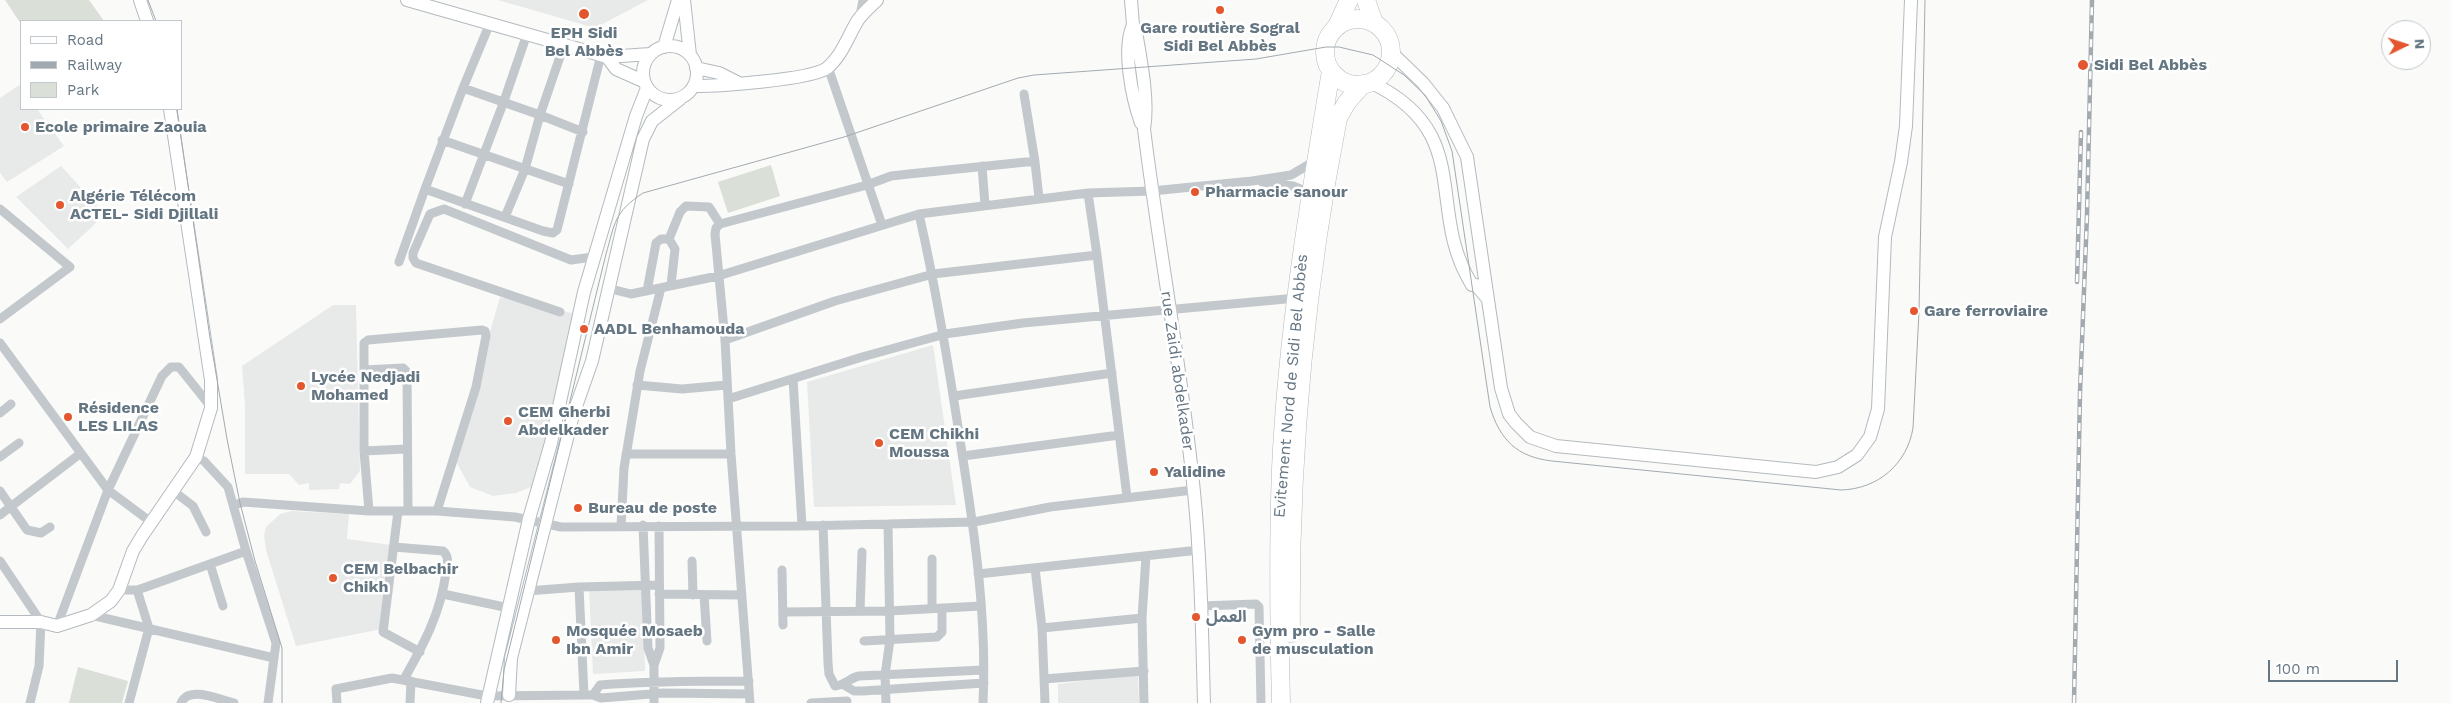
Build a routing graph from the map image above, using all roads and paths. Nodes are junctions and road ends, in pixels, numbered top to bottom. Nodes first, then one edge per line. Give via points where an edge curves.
1 (140, 0) edge
2 (407, 0) edge
3 (678, 0) edge
4 (684, 0) edge
5 (864, 0) edge
6 (877, 0) edge
7 (1131, 0) edge
8 (1349, 0) edge
9 (1366, 0) edge
10 (1911, 0) edge
11 (859, 18) junction
12 (147, 20) edge
13 (490, 23) junction
14 (1374, 23) junction
15 (1336, 26) junction
16 (527, 34) junction
17 (564, 45) junction
18 (664, 47) junction
19 (1391, 52) junction
20 (650, 54) junction
21 (690, 55) junction
22 (604, 56) junction
23 (828, 67) junction
24 (696, 68) junction
25 (1331, 71) junction
26 (737, 82) junction
27 (1366, 83) junction
28 (645, 84) junction
29 (694, 86) junction
30 (463, 88) junction
31 (1024, 94) dead end
32 (680, 99) junction
33 (504, 101) junction
34 (170, 110) edge
35 (540, 116) junction
36 (583, 132) junction
37 (442, 140) junction
38 (484, 155) junction
39 (1316, 160) junction
40 (1035, 162) junction
41 (982, 166) junction
42 (525, 169) junction
43 (1252, 182) junction
44 (569, 184) junction
45 (867, 185) junction
46 (425, 189) junction
47 (1152, 191) junction
48 (1088, 193) junction
49 (1310, 194) junction
50 (1039, 198) junction
51 (465, 204) junction
52 (985, 205) junction
53 (0, 209) edge
54 (918, 214) junction
55 (505, 217) junction
56 (720, 224) junction
57 (882, 225) junction
58 (668, 239) junction
59 (1098, 255) junction
60 (593, 257) junction
61 (399, 262) dead end
62 (1483, 268) junction
63 (1464, 272) junction
64 (933, 274) junction
65 (718, 276) junction
66 (671, 285) junction
67 (607, 288) junction
68 (661, 288) junction
69 (648, 292) junction
70 (1297, 298) junction
71 (1487, 298) junction
72 (1169, 310) junction
73 (560, 312) dead end
74 (1105, 316) junction
75 (0, 318) edge
76 (945, 334) junction
77 (725, 340) junction
78 (0, 343) edge
79 (364, 370) junction
80 (1112, 373) junction
81 (793, 379) junction
82 (727, 384) junction
83 (637, 385) junction
84 (954, 396) junction
85 (728, 399) junction
86 (11, 404) dead end
87 (211, 408) junction
88 (0, 413) edge
89 (1119, 435) junction
90 (18, 443) dead end
91 (406, 449) junction
92 (364, 451) junction
93 (81, 453) junction
94 (626, 454) junction
95 (731, 454) junction
96 (963, 456) junction
97 (0, 457) edge
98 (196, 457) junction
99 (108, 490) junction
100 (172, 490) junction
101 (1194, 490) junction
102 (0, 492) edge
103 (1127, 497) junction
104 (234, 505) junction
105 (11, 507) junction
106 (398, 510) junction
107 (369, 511) junction
108 (408, 511) junction
109 (437, 511) junction
110 (0, 515) edge
111 (529, 519) junction
112 (150, 522) junction
113 (974, 522) junction
114 (545, 524) junction
115 (888, 524) junction
116 (643, 525) junction
117 (822, 525) junction
118 (659, 526) junction
119 (736, 526) junction
120 (802, 526) junction
121 (50, 527) dead end
122 (621, 527) junction
123 (206, 532) dead end
124 (394, 547) junction
125 (1199, 550) junction
126 (246, 551) junction
127 (862, 552) dead end
128 (1146, 556) junction
129 (932, 559) dead end
130 (0, 561) edge
131 (692, 561) dead end
132 (210, 564) junction
133 (1035, 568) junction
134 (782, 570) dead end
135 (978, 574) junction
136 (579, 586) junction
137 (644, 586) junction
138 (118, 590) junction
139 (137, 590) junction
140 (659, 590) junction
141 (527, 591) junction
142 (444, 594) junction
143 (692, 595) junction
144 (704, 595) junction
145 (741, 595) junction
146 (223, 606) dead end
147 (981, 606) junction
148 (1202, 606) junction
149 (508, 608) junction
150 (937, 608) junction
151 (860, 611) junction
152 (890, 611) junction
153 (784, 612) junction
154 (825, 612) junction
155 (91, 615) junction
156 (1142, 618) junction
157 (0, 622) edge
158 (41, 622) junction
159 (784, 625) dead end
160 (57, 626) junction
161 (149, 628) junction
162 (1042, 628) junction
163 (864, 640) dead end
164 (890, 640) junction
165 (707, 641) dead end
166 (420, 652) junction
167 (274, 658) junction
168 (654, 665) junction
169 (983, 670) junction
170 (1144, 671) junction
171 (886, 675) junction
172 (408, 680) junction
173 (1044, 680) junction
174 (653, 681) junction
175 (749, 681) junction
176 (984, 684) junction
177 (840, 686) junction
178 (886, 688) junction
179 (595, 698) edge
180 (654, 698) edge
181 (750, 698) edge
182 (487, 699) edge
183 (509, 699) edge
184 (566, 699) edge
185 (847, 702) edge
186 (30, 703) edge
187 (129, 703) edge
188 (181, 703) edge
189 (234, 703) edge
190 (268, 703) edge
191 (337, 703) edge
192 (410, 703) edge
193 (811, 703) edge
194 (886, 703) edge
195 (982, 703) edge
196 (1045, 703) edge
197 (1144, 703) edge
198 (1204, 703) edge
199 (1261, 703) edge
200 (1281, 703) edge
201 (1293, 703) edge

1 - 12 main road
2 - 13 main road
3 - 18 main road
4 - 21 main road
5 - 11 street
6 - 11 main road
7 - 47 main road, rue Zaidi abdelkader via 1130,68 1144,129
8 - 15 highway
9 - 14 highway
10 - 71 main road via 1906,126 1885,236 1878,408 1875,424 1864,446 1848,462 1827,471 1807,472 1580,450 1539,442 1516,423 1504,402
11 - 23 main road
13 - 16 main road
13 - 30 street
14 - 15 highway via 1359,18
14 - 19 highway via 1389,40
15 - 25 highway via 1325,47
16 - 17 main road
16 - 33 street
17 - 22 main road
17 - 35 street
18 - 20 main road
18 - 21 main road via 678,47
19 - 27 highway via 1384,72
19 - 62 main road via 1432,93 1461,142 1470,169
20 - 22 main road
20 - 28 main road via 643,66
21 - 24 main road
22 - 28 main road via 616,70
22 - 36 street
23 - 26 main road via 811,74
23 - 45 street
24 - 26 main road
24 - 29 main road
25 - 27 highway via 1345,82
25 - 39 highway, Evitement Nord de Sidi Bel Abbès
26 - 29 main road
27 - 63 main road via 1393,94 1414,111 1433,138 1444,172 1454,242
27 - 201 highway, Evitement Nord de Sidi Bel Abbès via 1347,102 1338,118 1314,265 1294,465
28 - 32 main road via 661,100
28 - 60 main road
29 - 32 main road
30 - 33 street
30 - 37 street
31 - 40 street
32 - 67 main road via 652,121 643,139
33 - 35 street
33 - 38 street
34 - 87 main road via 211,380
35 - 36 street
35 - 42 street
36 - 44 street
37 - 38 street
37 - 46 street
38 - 42 street
38 - 51 street
39 - 43 street via 1291,175
39 - 49 highway, Evitement Nord de Sidi Bel Abbès
40 - 41 street
40 - 50 street
41 - 45 street via 891,176
41 - 52 street
42 - 44 street
42 - 55 street
43 - 47 street
43 - 49 street via 1293,186
44 - 55 street via 558,230 553,233
45 - 56 street
45 - 57 street
46 - 51 street
46 - 61 street
47 - 48 street
47 - 72 main road, rue Zaidi abdelkader
48 - 50 street
48 - 59 street
49 - 70 highway, Evitement Nord de Sidi Bel Abbès
50 - 52 street
51 - 55 street
52 - 54 street
53 - 75 street via 70,267
54 - 57 street
54 - 64 street
56 - 58 street via 709,206 686,206
56 - 65 street via 715,234
57 - 65 street
58 - 66 street via 675,249
58 - 69 street via 656,243
59 - 64 street
59 - 74 street
60 - 73 street via 571,260 444,209 430,214 413,253 416,263
60 - 111 main road
62 - 63 main road
62 - 71 main road
63 - 71 main road via 1472,285 1476,285
64 - 76 street
64 - 77 street via 835,301
65 - 66 street
65 - 77 street
66 - 68 street
67 - 69 street via 624,294
67 - 114 main road via 592,362 573,415
68 - 69 street
68 - 83 street
70 - 72 street
70 - 200 highway, Evitement Nord de Sidi Bel Abbès via 1281,467 1278,589
72 - 74 street
72 - 101 main road, rue Zaidi abdelkader
74 - 76 street
74 - 80 street
76 - 81 street
76 - 84 street
77 - 82 street
78 - 93 street
79 - 91 street via 406,369
79 - 92 street
79 - 109 street via 364,344 368,340 438,332 485,331 476,387
80 - 84 street
80 - 89 street
81 - 85 street
81 - 120 street
82 - 83 street via 682,389
82 - 85 street
83 - 94 street
84 - 96 street
85 - 95 street
86 - 88 street
87 - 98 main road
87 - 99 street via 179,367 171,367 162,376
89 - 96 street
89 - 103 street
90 - 97 street
91 - 92 street
91 - 108 street
92 - 107 street
93 - 99 street
93 - 105 street
94 - 95 street
94 - 122 street
95 - 119 street
96 - 113 street
98 - 100 main road
98 - 104 street via 204,461 228,487
99 - 112 street
99 - 160 street
100 - 112 main road
100 - 123 street via 192,506
101 - 103 street
101 - 125 main road, rue Zaidi abdelkader
102 - 105 street
103 - 113 street via 1050,507
104 - 107 street via 244,502
104 - 126 street
105 - 110 street
105 - 121 street via 26,530 41,533
106 - 107 street
106 - 108 street
106 - 124 street
108 - 109 street
109 - 111 street
111 - 114 street
111 - 149 main road
112 - 138 main road via 133,551
113 - 115 street
113 - 135 street
114 - 122 street
114 - 141 main road
115 - 117 street
115 - 152 street
116 - 118 street
116 - 122 street
116 - 137 street
117 - 120 street
117 - 154 street
118 - 119 street
118 - 140 street
119 - 120 street
119 - 145 street
124 - 142 street via 443,551 448,558
124 - 166 street via 383,632
125 - 128 street
125 - 148 main road, rue Zaidi abdelkader
126 - 132 street
126 - 167 street via 276,643
127 - 151 street
128 - 133 street
128 - 156 street
129 - 150 street
130 - 158 street
131 - 143 street
132 - 139 street
132 - 146 street
133 - 135 street
133 - 162 street
134 - 153 street
135 - 147 street
136 - 137 street
136 - 141 street
136 - 179 street
137 - 140 street
137 - 168 street via 648,648
138 - 139 street
138 - 155 main road
139 - 161 street
140 - 143 street
140 - 168 street via 660,648
141 - 183 main road via 511,658
142 - 149 street
142 - 166 street
143 - 144 street
144 - 145 street
144 - 165 street
145 - 175 street
147 - 150 street
147 - 169 street
148 - 198 main road, rue Zaidi abdelkader
148 - 199 street via 1256,604 1258,607
149 - 182 main road
150 - 152 street
150 - 164 street via 940,636
151 - 152 street
151 - 154 street
152 - 164 street
153 - 154 street
153 - 159 street
154 - 177 street via 829,674
155 - 160 main road
155 - 161 street
156 - 162 street
156 - 170 street
157 - 158 main road
158 - 160 main road
158 - 186 street via 39,666
161 - 167 street
161 - 187 street
162 - 173 street
163 - 164 street
164 - 171 street
166 - 172 street
167 - 190 street
168 - 174 street
169 - 171 street
169 - 176 street
170 - 173 street
170 - 197 street
171 - 177 street via 852,677
171 - 178 street
172 - 182 street
172 - 191 street via 375,680 336,689
172 - 192 street
173 - 196 street
174 - 175 street
174 - 179 street via 600,685
174 - 180 street
175 - 181 street
176 - 178 street
176 - 195 street
177 - 178 street via 854,691
177 - 185 street
178 - 194 street
179 - 180 street
179 - 184 street
180 - 181 street
182 - 183 street
183 - 184 street
185 - 193 street
188 - 189 street via 186,696 193,694

